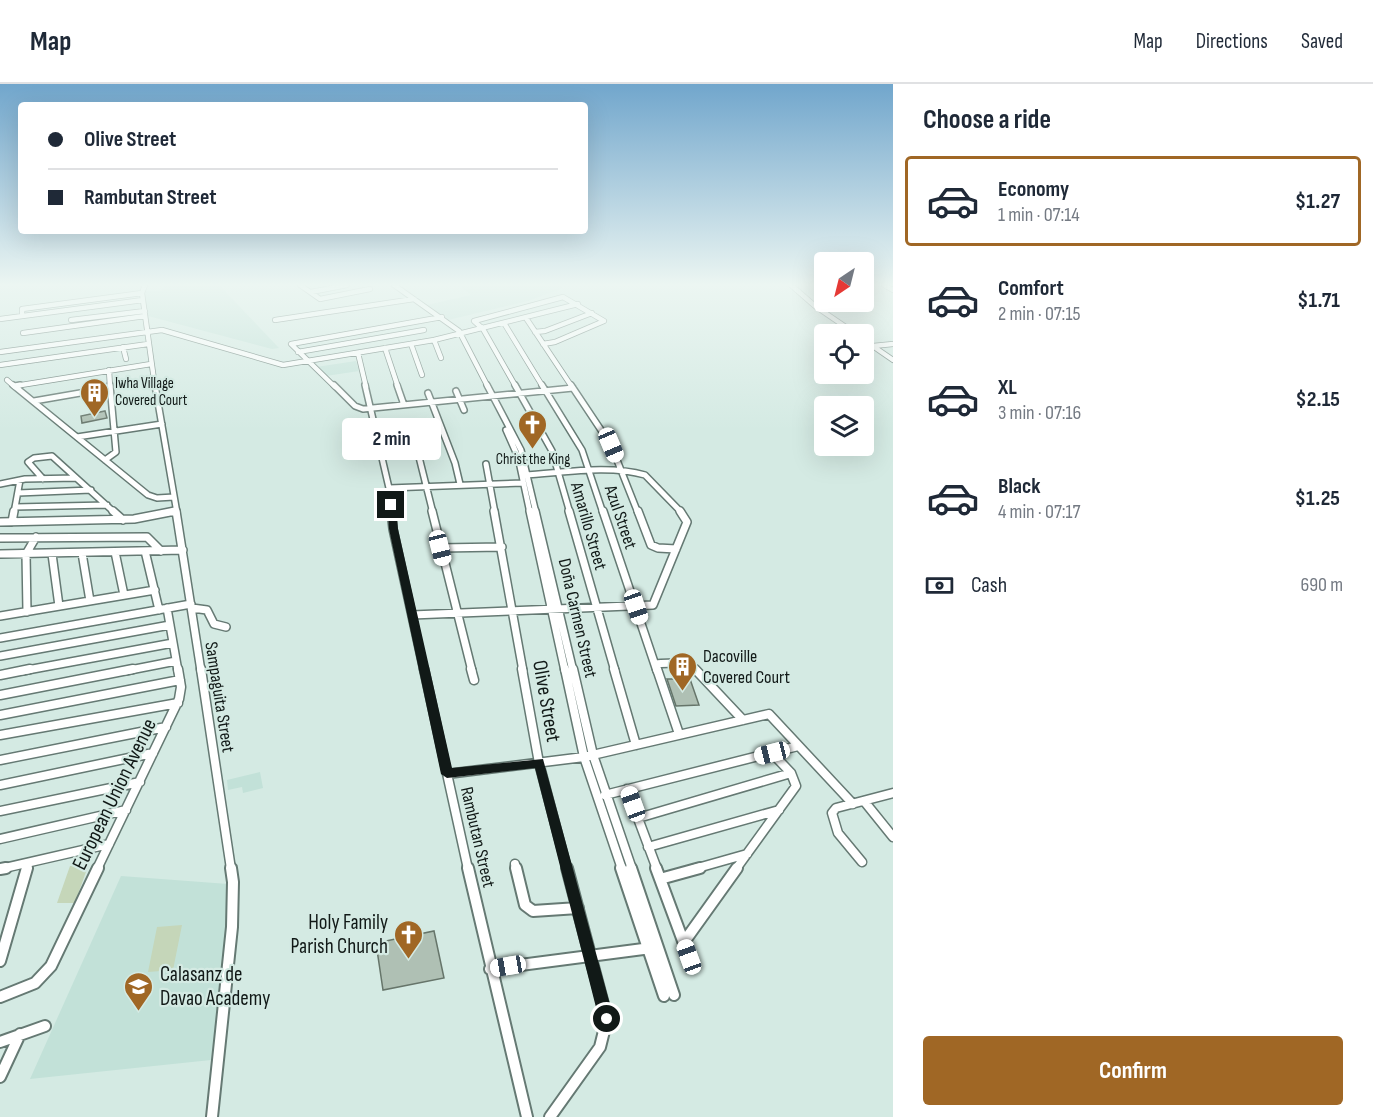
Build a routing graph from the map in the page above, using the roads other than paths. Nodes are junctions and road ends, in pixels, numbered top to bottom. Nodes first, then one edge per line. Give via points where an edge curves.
1 (125, 333) edge
2 (146, 333) edge
3 (177, 333) edge
4 (346, 333) edge
5 (406, 333) edge
6 (461, 333) edge
7 (486, 333) edge
8 (510, 333) edge
9 (536, 333) edge
10 (577, 333) edge
11 (458, 334) junction
12 (434, 340) junction
13 (148, 344) junction
14 (411, 344) junction
15 (543, 344) junction
16 (893, 344) edge
17 (874, 346) edge
18 (123, 347) junction
19 (874, 347) edge
20 (386, 348) junction
21 (0, 352) edge
22 (298, 352) junction
23 (358, 353) junction
24 (126, 358) dead end
25 (441, 358) dead end
26 (893, 360) edge
27 (307, 362) junction
28 (151, 364) junction
29 (0, 365) edge
30 (109, 370) junction
31 (422, 375) dead end
32 (7, 380) dead end
33 (15, 386) junction
34 (109, 388) junction
35 (573, 388) junction
36 (456, 391) dead end
37 (547, 391) junction
38 (429, 393) dead end
39 (520, 394) junction
40 (491, 397) junction
41 (461, 400) junction
42 (34, 402) junction
43 (432, 403) junction
44 (404, 405) junction
45 (371, 409) junction
46 (464, 410) dead end
47 (162, 424) junction
48 (114, 431) junction
49 (77, 437) junction
50 (416, 441) dead end
51 (105, 460) junction
52 (486, 464) dead end
53 (622, 472) junction
54 (591, 473) junction
55 (558, 474) junction
56 (524, 475) junction
57 (76, 478) junction
58 (43, 479) junction
59 (20, 480) junction
60 (523, 483) junction
61 (0, 484) edge
62 (460, 484) junction
63 (491, 484) junction
64 (426, 485) junction
65 (389, 488) junction
66 (91, 490) junction
67 (18, 493) junction
68 (174, 497) junction
69 (107, 505) junction
70 (15, 507) junction
71 (176, 511) junction
72 (123, 520) junction
73 (0, 522) edge
74 (12, 522) junction
75 (36, 537) junction
76 (0, 538) edge
77 (502, 547) junction
78 (440, 548) junction
79 (676, 549) junction
80 (183, 550) junction
81 (146, 551) junction
82 (160, 551) junction
83 (115, 552) junction
84 (82, 553) junction
85 (0, 554) edge
86 (26, 554) junction
87 (52, 554) junction
88 (155, 590) junction
89 (124, 595) junction
90 (90, 601) junction
91 (59, 606) junction
92 (191, 606) junction
93 (636, 607) junction
94 (597, 608) junction
95 (163, 609) junction
96 (556, 610) junction
97 (513, 611) junction
98 (27, 612) junction
99 (456, 612) junction
100 (412, 615) junction
101 (0, 616) edge
102 (170, 625) junction
103 (225, 627) dead end
104 (0, 638) edge
105 (173, 643) junction
106 (0, 656) edge
107 (176, 661) junction
108 (656, 664) junction
109 (0, 675) edge
110 (180, 680) junction
111 (474, 680) dead end
112 (0, 695) edge
113 (178, 703) junction
114 (0, 715) edge
115 (743, 720) junction
116 (166, 727) junction
117 (679, 734) junction
118 (0, 735) edge
119 (636, 745) junction
120 (798, 746) junction
121 (153, 753) junction
122 (772, 753) junction
123 (589, 756) junction
124 (0, 760) edge
125 (539, 763) junction
126 (791, 773) junction
127 (447, 774) junction
128 (140, 782) junction
129 (0, 784) edge
130 (627, 789) junction
131 (893, 793) edge
132 (605, 795) junction
133 (864, 801) junction
134 (853, 804) junction
135 (779, 809) junction
136 (0, 810) edge
137 (126, 810) junction
138 (638, 818) junction
139 (893, 837) edge
140 (0, 839) edge
141 (110, 844) junction
142 (648, 846) junction
143 (747, 854) junction
144 (862, 862) dead end
145 (28, 863) junction
146 (515, 864) dead end
147 (0, 869) edge
148 (660, 879) junction
149 (578, 908) junction
150 (684, 942) junction
151 (653, 948) junction
152 (591, 956) junction
153 (689, 957) dead end
154 (0, 961) edge
155 (490, 969) junction
156 (669, 996) dead end
157 (0, 997) edge
158 (45, 1026) dead end
159 (21, 1034) junction
160 (0, 1042) edge
161 (0, 1077) edge
162 (212, 1117) edge
163 (526, 1117) edge
164 (550, 1117) edge

1 - 21 street
2 - 13 street, Sampaguita Street
3 - 27 street via 276,364
4 - 22 street via 292,342
5 - 22 street
6 - 11 street
7 - 39 street, Amarillo Street
8 - 37 street, Azul Street
9 - 15 street
10 - 15 street
11 - 12 street
11 - 40 street, Doña Carmen Street
12 - 14 street
12 - 25 street
13 - 18 street
13 - 28 street, Sampaguita Street
14 - 20 street
14 - 31 street
15 - 35 street
16 - 17 street
18 - 24 street
18 - 29 street
19 - 26 street
20 - 23 street
20 - 44 street
22 - 27 street
23 - 27 street
23 - 45 street, Rambutan Street
27 - 45 street via 355,406
28 - 30 street
28 - 47 street, Sampaguita Street
30 - 33 street
30 - 34 street
32 - 33 street
33 - 42 street
34 - 42 street
34 - 48 street
35 - 37 street
35 - 53 street via 607,437
36 - 41 street
37 - 39 street
37 - 54 street, Azul Street via 579,442
38 - 43 street
39 - 40 street
39 - 55 street, Amarillo Street via 549,445
40 - 41 street
40 - 56 street, Doña Carmen Street via 516,445
41 - 43 street
41 - 46 street
42 - 49 street
43 - 44 street
43 - 62 street
44 - 45 street
45 - 65 street, Rambutan Street
47 - 48 street
47 - 68 street, Sampaguita Street
48 - 49 street
48 - 51 street via 116,452
49 - 51 street
50 - 64 street
51 - 68 street via 148,495
52 - 63 street, Olive Street
53 - 54 street
53 - 79 street via 651,545
53 - 79 street via 641,473 686,519
54 - 55 street
54 - 93 street, Azul Street
55 - 56 street
55 - 94 street, Amarillo Street
56 - 60 street, Doña Carmen Street
56 - 96 street, Doña Carmen Street
57 - 58 street
57 - 58 street via 51,456 34,458 28,462
57 - 66 street
58 - 59 street
59 - 61 street
59 - 67 street
60 - 63 street
60 - 96 street, Doña Carmen Street
62 - 63 street
62 - 64 street
63 - 77 street, Olive Street
64 - 65 street
64 - 78 street
65 - 100 street, Rambutan Street via 393,529
66 - 67 street
66 - 69 street
67 - 70 street
68 - 71 street, Sampaguita Street
69 - 70 street
69 - 72 street
70 - 74 street
71 - 72 street
71 - 80 street, Sampaguita Street
72 - 74 street
73 - 74 street
75 - 76 street
75 - 82 street via 147,537
75 - 86 street
77 - 78 street
77 - 97 street, Olive Street
78 - 99 street
79 - 93 street via 656,602
80 - 82 street
80 - 92 street, Sampaguita Street
81 - 82 street
81 - 83 street
81 - 88 street
83 - 84 street
83 - 89 street
84 - 87 street
84 - 90 street
85 - 86 street
86 - 87 street
86 - 98 street
87 - 91 street
88 - 89 street
88 - 95 street
89 - 90 street
90 - 91 street
91 - 98 street
92 - 95 street
92 - 103 street via 207,610 214,624
92 - 162 street, Sampaguita Street via 233,882 232,927
93 - 94 street
93 - 108 street, Azul Street
94 - 96 street
94 - 119 street, Amarillo Street
95 - 102 street, European Union Avenue
95 - 104 street
96 - 97 street
96 - 123 street, Doña Carmen Street
97 - 99 street
97 - 125 street, Olive Street
98 - 101 street
99 - 100 street
99 - 111 street
100 - 127 street, Rambutan Street
102 - 105 street, European Union Avenue
102 - 106 street
105 - 107 street, European Union Avenue
105 - 109 street
107 - 110 street, European Union Avenue
107 - 112 street
108 - 115 street via 692,666
108 - 117 street, Azul Street
110 - 113 street, European Union Avenue
110 - 114 street
113 - 116 street, European Union Avenue
113 - 118 street
115 - 117 street
115 - 120 street via 769,714
116 - 121 street, European Union Avenue
116 - 124 street
117 - 119 street
119 - 123 street
120 - 122 street
120 - 134 street
121 - 128 street, European Union Avenue
121 - 129 street
122 - 126 street
122 - 130 street
123 - 125 street
123 - 132 street, Doña Carmen Street
123 - 151 street, Doña Carmen Street
125 - 127 street
125 - 149 street, Olive Street
126 - 135 street via 796,786
126 - 138 street
127 - 155 street, Rambutan Street
128 - 136 street
128 - 137 street, European Union Avenue
130 - 132 street
130 - 138 street
131 - 133 street
132 - 151 street, Doña Carmen Street
133 - 134 street
133 - 139 street
134 - 144 street via 836,808 831,818 837,832
135 - 142 street
135 - 143 street
137 - 140 street
137 - 141 street, European Union Avenue
138 - 142 street
141 - 145 street
141 - 157 street, European Union Avenue via 46,973 35,983
142 - 148 street
143 - 148 street
143 - 150 street
145 - 147 street
145 - 154 street
146 - 149 street via 528,909
148 - 150 street
149 - 152 street, Olive Street
150 - 153 street
151 - 152 street
151 - 156 street, Doña Carmen Street
152 - 155 street
152 - 164 street, Olive Street via 607,1026 600,1047
155 - 163 street, Rambutan Street
158 - 159 street
159 - 160 street
159 - 161 street

